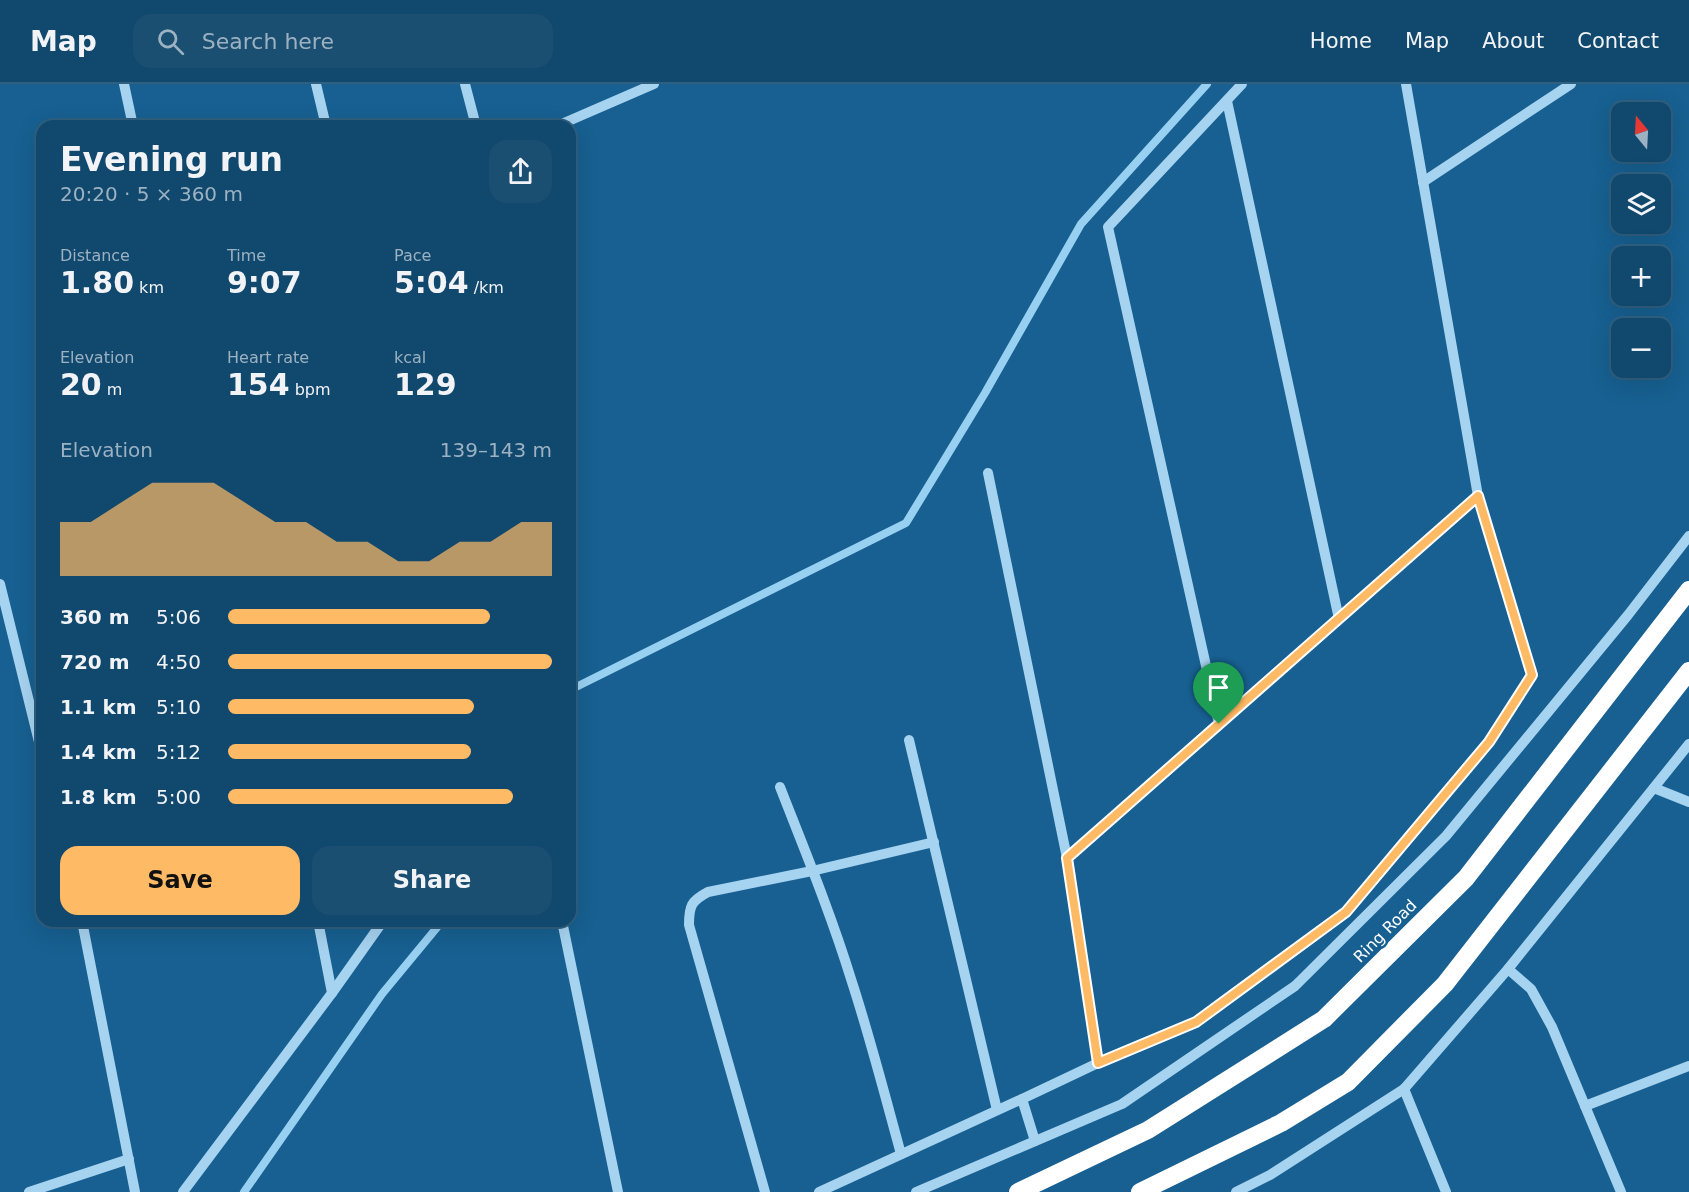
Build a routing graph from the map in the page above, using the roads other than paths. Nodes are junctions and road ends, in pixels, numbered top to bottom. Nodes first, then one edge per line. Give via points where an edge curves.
1 (124, 84) edge
2 (316, 84) edge
3 (465, 84) edge
4 (654, 84) edge
5 (1242, 84) edge
6 (1406, 84) edge
7 (1550, 84) edge
8 (1570, 84) edge
9 (1552, 96) junction
10 (1227, 101) junction
11 (133, 120) edge
12 (325, 120) edge
13 (474, 120) edge
14 (571, 120) edge
15 (1423, 182) junction
16 (988, 474) dead end
17 (1478, 496) junction
18 (1689, 536) edge
19 (0, 584) edge
20 (1689, 590) edge
21 (2, 599) edge
22 (1340, 619) junction
23 (1689, 671) edge
24 (1219, 724) junction
25 (36, 731) edge
26 (909, 740) dead end
27 (1689, 744) edge
28 (780, 787) dead end
29 (1654, 788) junction
30 (1689, 802) edge
31 (934, 842) junction
32 (1067, 858) junction
33 (812, 871) junction
34 (83, 927) edge
35 (319, 927) edge
36 (379, 927) edge
37 (563, 927) edge
38 (1508, 969) junction
39 (333, 993) junction
40 (1098, 1063) junction
41 (1689, 1066) edge
42 (1404, 1089) junction
43 (1022, 1099) junction
44 (1585, 1106) junction
45 (997, 1110) junction
46 (1035, 1141) junction
47 (901, 1154) junction
48 (129, 1159) junction
49 (28, 1192) edge
50 (135, 1192) edge
51 (183, 1192) edge
52 (618, 1192) edge
53 (765, 1192) edge
54 (819, 1192) edge
55 (916, 1192) edge
56 (1018, 1192) edge
57 (1140, 1192) edge
58 (1236, 1192) edge
59 (1446, 1192) edge
60 (1621, 1192) edge

1 - 11 street
2 - 12 street
3 - 13 street
4 - 14 street
5 - 10 street
6 - 15 street
7 - 9 street
8 - 9 street
9 - 15 street
10 - 22 street
10 - 24 street via 1108,227
15 - 17 street
16 - 32 street
17 - 22 street
17 - 40 street via 1532,675 1489,742 1346,912 1196,1022
18 - 46 street via 1446,836 1295,986 1122,1104
19 - 21 street
20 - 56 highway, Ring Road via 1466,878 1324,1019 1148,1131
21 - 25 street
22 - 24 street
23 - 57 highway via 1445,984 1348,1082 1281,1123
24 - 32 street
26 - 31 street
27 - 29 street
28 - 33 street
29 - 30 street
29 - 38 street
31 - 33 street
31 - 45 street
32 - 40 street
33 - 47 street via 852,980
33 - 53 street via 708,892 694,900 689,912 689,925
34 - 48 street
35 - 39 street
36 - 39 street
37 - 52 street
38 - 42 street
38 - 44 street via 1531,988
39 - 51 street
40 - 43 street
41 - 44 street
42 - 58 street via 1270,1175
42 - 59 street
43 - 45 street
43 - 46 street
44 - 60 street
45 - 47 street
46 - 55 street
47 - 54 street
48 - 49 street
48 - 50 street

